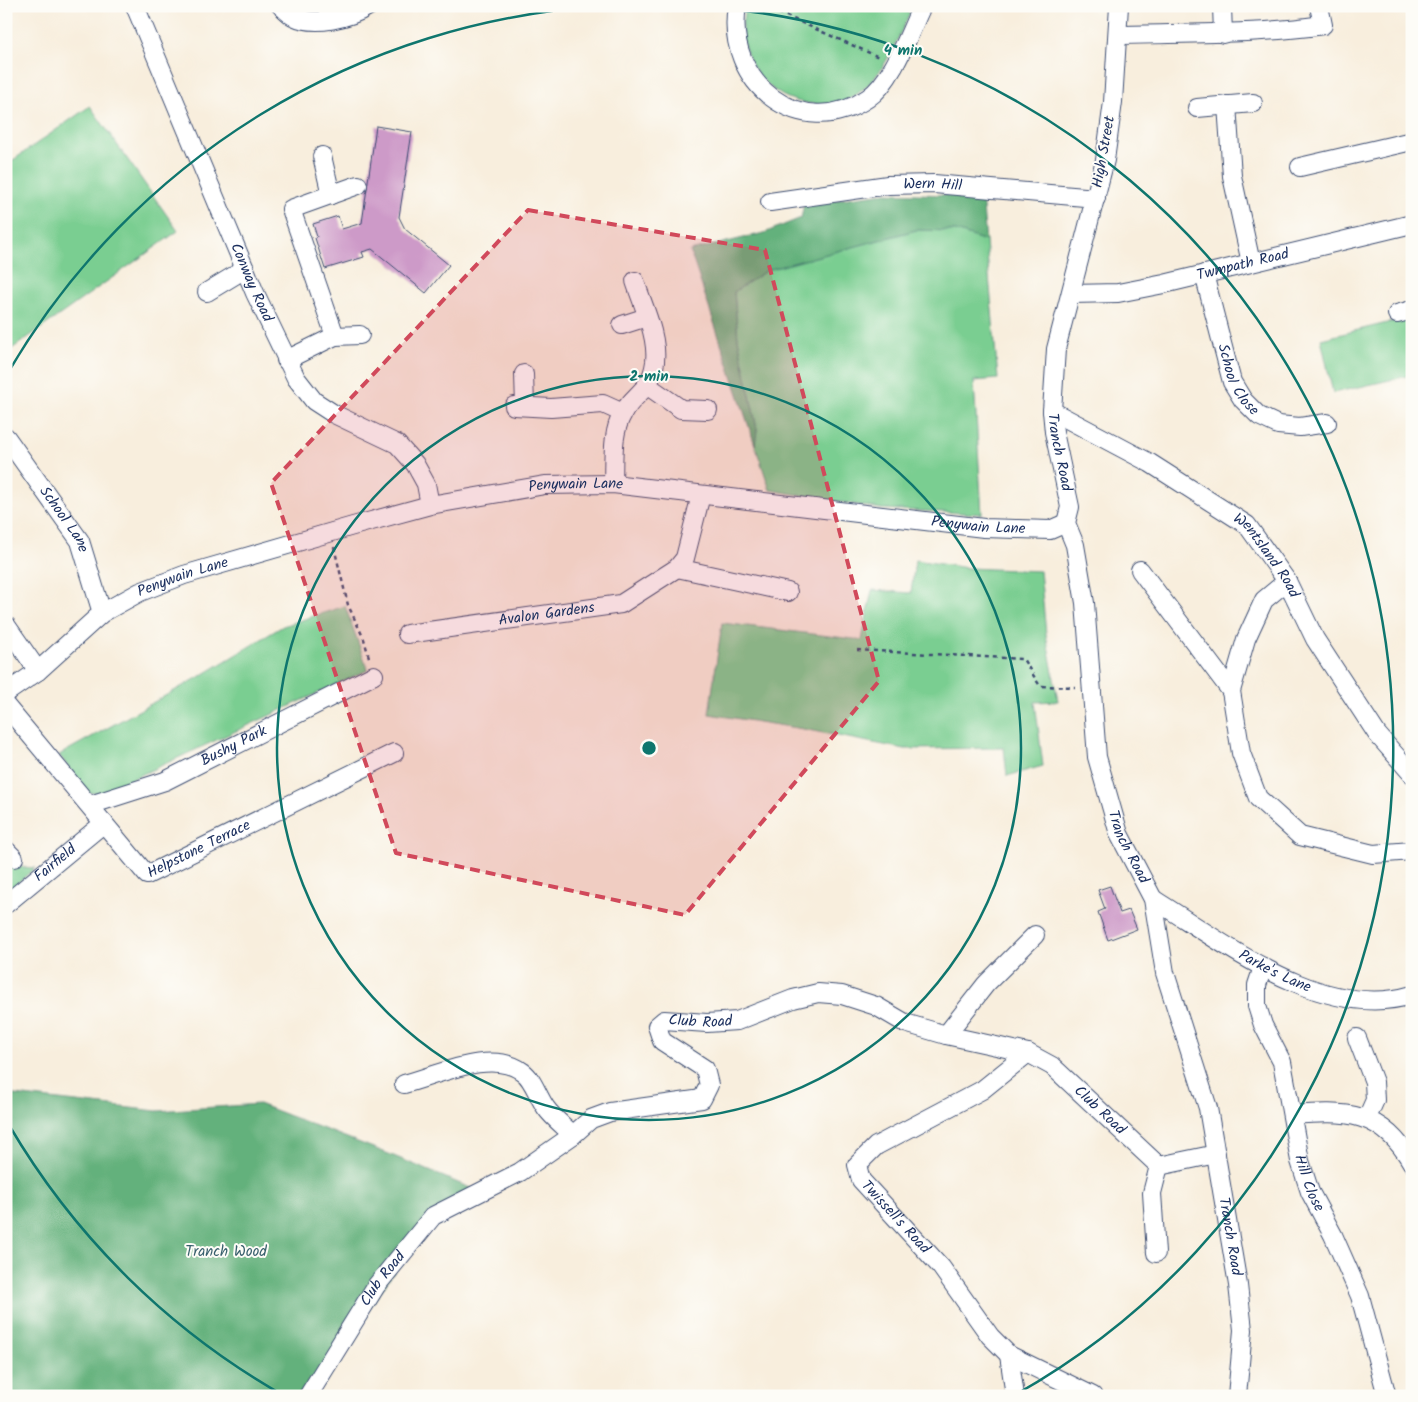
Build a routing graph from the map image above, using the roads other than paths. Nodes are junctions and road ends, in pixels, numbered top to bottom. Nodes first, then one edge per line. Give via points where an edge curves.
1 (134, 6) edge
2 (281, 6) edge
3 (369, 6) edge
4 (737, 6) edge
5 (922, 6) edge
6 (1119, 6) edge
7 (1222, 6) edge
8 (1319, 6) edge
9 (1223, 34) junction
10 (1118, 35) junction
11 (1253, 103) dead end
12 (1227, 105) junction
13 (1197, 108) dead end
14 (1412, 141) edge
15 (322, 156) dead end
16 (1300, 167) dead end
17 (358, 185) dead end
18 (331, 195) junction
19 (1096, 198) junction
20 (770, 202) dead end
21 (1412, 224) edge
22 (1251, 263) junction
23 (245, 268) junction
24 (1204, 274) junction
25 (635, 281) dead end
26 (207, 292) dead end
27 (1071, 294) junction
28 (647, 317) junction
29 (622, 325) dead end
30 (360, 335) dead end
31 (335, 336) junction
32 (286, 360) junction
33 (524, 374) dead end
34 (648, 386) junction
35 (708, 410) dead end
36 (1052, 411) junction
37 (623, 413) junction
38 (1327, 423) dead end
39 (6, 437) edge
40 (613, 484) junction
41 (701, 495) junction
42 (430, 505) junction
43 (1066, 523) junction
44 (676, 568) junction
45 (1140, 570) dead end
46 (1287, 581) junction
47 (788, 592) dead end
48 (102, 613) junction
49 (6, 625) edge
50 (407, 634) dead end
51 (38, 671) junction
52 (374, 674) road end
53 (1231, 691) junction
54 (6, 693) edge
55 (6, 706) edge
56 (394, 752) dead end
57 (1412, 774) edge
58 (90, 805) junction
59 (104, 823) junction
60 (1412, 851) edge
61 (1153, 899) junction
62 (6, 904) edge
63 (1035, 935) dead end
64 (1263, 966) junction
65 (1412, 995) edge
66 (946, 1035) junction
67 (1357, 1038) dead end
68 (1028, 1054) junction
69 (404, 1084) dead end
70 (1292, 1115) junction
71 (1367, 1118) junction
72 (573, 1135) junction
73 (1216, 1154) junction
74 (1412, 1163) edge
75 (1159, 1166) junction
76 (1156, 1253) dead end
77 (1009, 1355) junction
78 (308, 1396) edge
79 (1015, 1396) edge
80 (1093, 1396) edge
81 (1237, 1396) edge
82 (1387, 1396) edge

1 - 23 street, Conway Road
2 - 3 street via 293,16 308,21 344,17
4 - 5 street via 735,41 742,63 757,86 775,102 796,110 819,113 845,109 868,97 885,80
6 - 10 street, High Street
7 - 9 street
8 - 9 street via 1323,25
9 - 10 street
10 - 19 street, High Street via 1113,102
11 - 12 street
12 - 13 street
12 - 22 street via 1232,176
14 - 16 street
15 - 18 street
17 - 18 street
18 - 31 street via 291,209
19 - 20 street, Wern Hill via 934,184 888,185
19 - 27 street, High Street
21 - 22 street, Twmpath Road
22 - 24 street, Twmpath Road
23 - 26 street
23 - 32 street, Conway Road
24 - 27 street, Twmpath Road via 1118,293
24 - 38 street, School Close via 1232,382 1243,400 1259,416 1278,425 1300,427
25 - 28 street
27 - 36 street, Tranch Road via 1056,349
28 - 29 street
28 - 34 street via 655,362
30 - 31 street
31 - 32 street
32 - 42 street, Conway Road via 314,400 334,414 397,444 415,464 426,484
33 - 37 street via 519,406 551,408 603,404
34 - 35 street via 681,409
34 - 37 street
36 - 43 street, Tranch Road via 1070,507
36 - 46 street, Wentsland Road via 1150,463 1247,525
37 - 40 street via 615,434
39 - 48 street, School Lane via 80,541
40 - 41 street, Penywain Lane
40 - 42 street, Penywain Lane via 545,485
41 - 43 street, Penywain Lane via 984,528 1050,530
41 - 44 street, Avalon Gardens via 685,558
42 - 48 street, Penywain Lane via 184,575 140,592
43 - 61 street, Tranch Road via 1075,545 1085,603 1097,757 1119,834
44 - 47 street
44 - 50 street, Avalon Gardens via 621,604
45 - 53 street
46 - 53 street via 1264,600 1246,639
46 - 57 street, Wentsland Road via 1326,654 1377,734
48 - 51 street, Penywain Lane
49 - 51 street
51 - 54 street, Penywain Lane
52 - 58 street, Bushy Park via 165,781
53 - 60 street via 1241,754 1258,798 1300,836 1373,854
55 - 58 street, Helpstone Terrace
56 - 59 street, Helpstone Terrace via 147,875
58 - 59 street, Helpstone Terrace
59 - 62 street, Fairfield
61 - 64 street, Parke's Lane
61 - 73 street, Tranch Road via 1166,973 1208,1108
63 - 66 street via 986,984
64 - 65 street, Parke's Lane via 1293,983 1329,996 1362,1000
64 - 70 street, Hill Close via 1257,985 1257,1006 1263,1026 1282,1062
66 - 68 street, Club Road
66 - 72 street, Club Road via 905,1023 876,1006 818,993 737,1021 664,1020 656,1026 662,1041 704,1069 709,1085 702,1100 610,1112 591,1119
67 - 71 street via 1374,1082 1375,1100
68 - 75 street, Club Road via 1052,1066
68 - 77 street, Twissell's Road via 982,1090 876,1146 857,1165 861,1180 941,1267 990,1336
69 - 72 street via 474,1063 509,1064 524,1072 546,1109
70 - 71 street via 1344,1114
70 - 82 street, Hill Close via 1300,1161 1310,1192 1360,1296
71 - 74 street via 1391,1136
72 - 78 street, Club Road via 520,1172 433,1216 376,1286
73 - 75 street
73 - 81 street, Tranch Road via 1243,1330
75 - 76 street via 1152,1193
77 - 79 street
77 - 80 street, Twissell's Road

